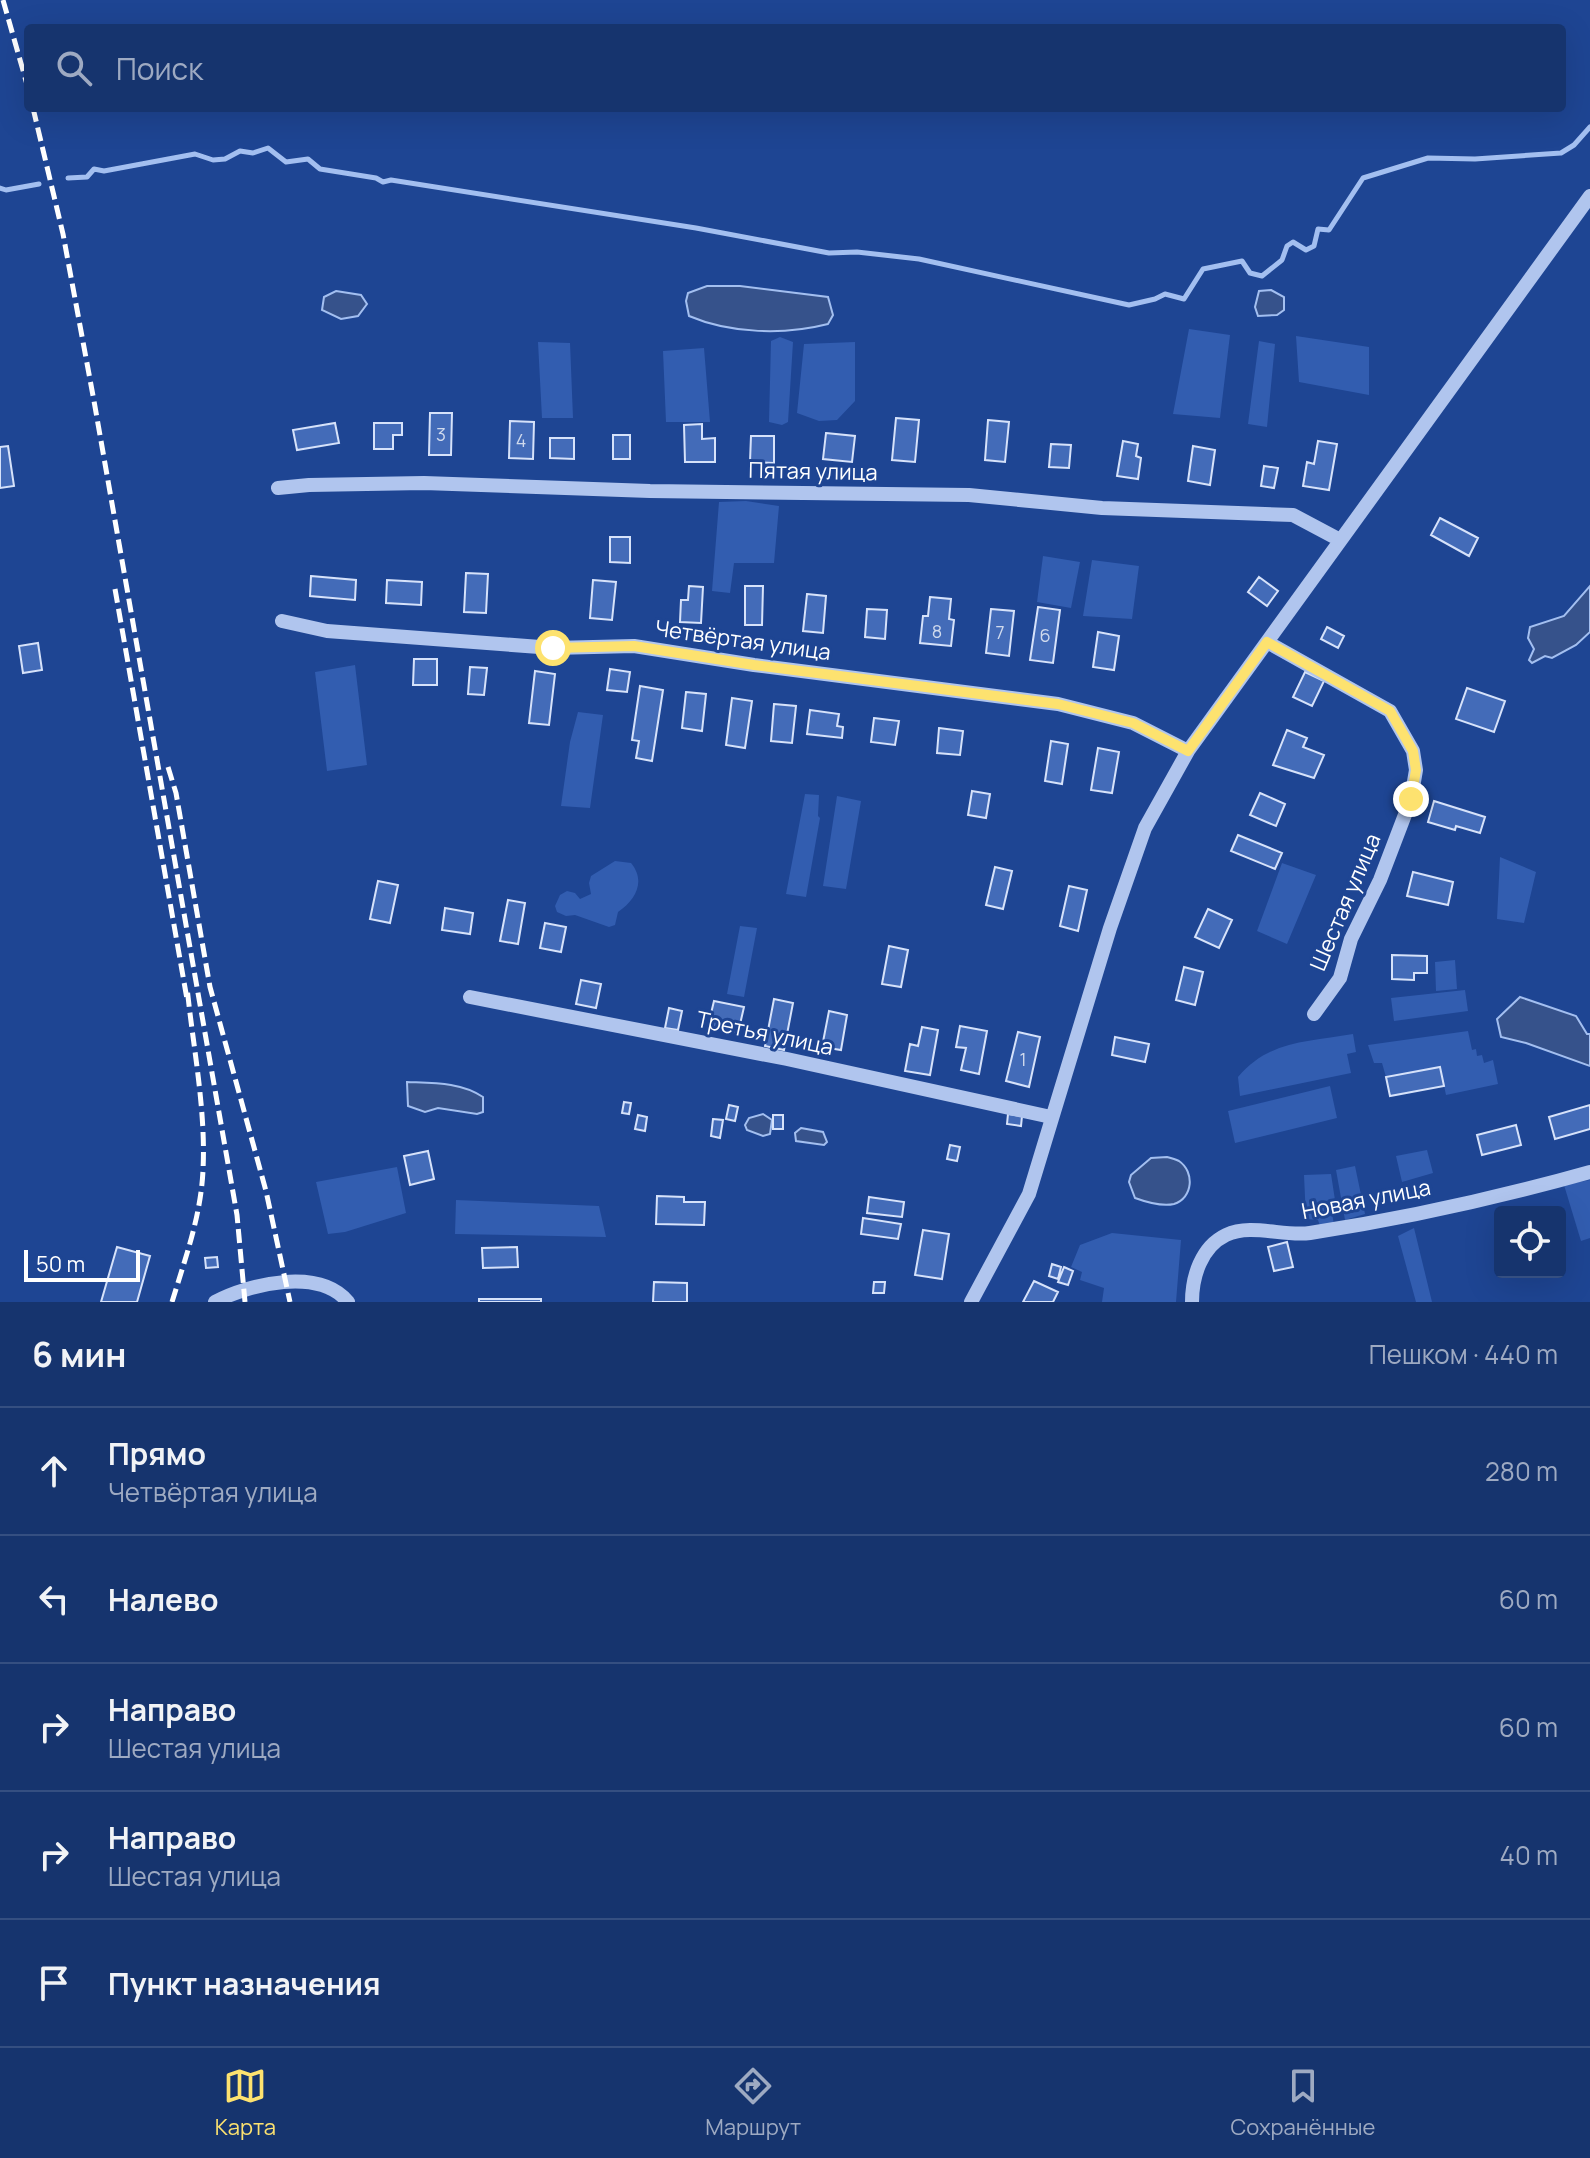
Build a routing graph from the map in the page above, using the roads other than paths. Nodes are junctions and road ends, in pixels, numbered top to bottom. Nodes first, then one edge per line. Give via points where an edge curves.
1 (1590, 196) edge
2 (278, 488) dead end
3 (1340, 540) junction
4 (282, 621) dead end
5 (1267, 642) junction
6 (1188, 751) junction
7 (470, 997) dead end
8 (1314, 1014) dead end
9 (1051, 1117) junction
10 (1590, 1172) edge
11 (215, 1302) edge
12 (348, 1302) edge
13 (971, 1302) edge
14 (1192, 1302) edge

1 - 3 street
2 - 3 street, Пятая улица via 424,483 969,495 1102,508 1293,515
3 - 5 street
4 - 6 street, Четвёртая улица via 327,631 553,648 634,646 1058,704 1133,723
5 - 6 street
5 - 8 street, Шестая улица via 1390,711 1413,751 1416,770 1411,799 1351,939 1340,978
6 - 9 street via 1145,828
7 - 9 street, Третья улица
9 - 13 street via 1029,1194
10 - 14 street, Новая улица via 1369,1224 1297,1235 1226,1235 1205,1252 1192,1284
11 - 12 street via 286,1281 317,1285

